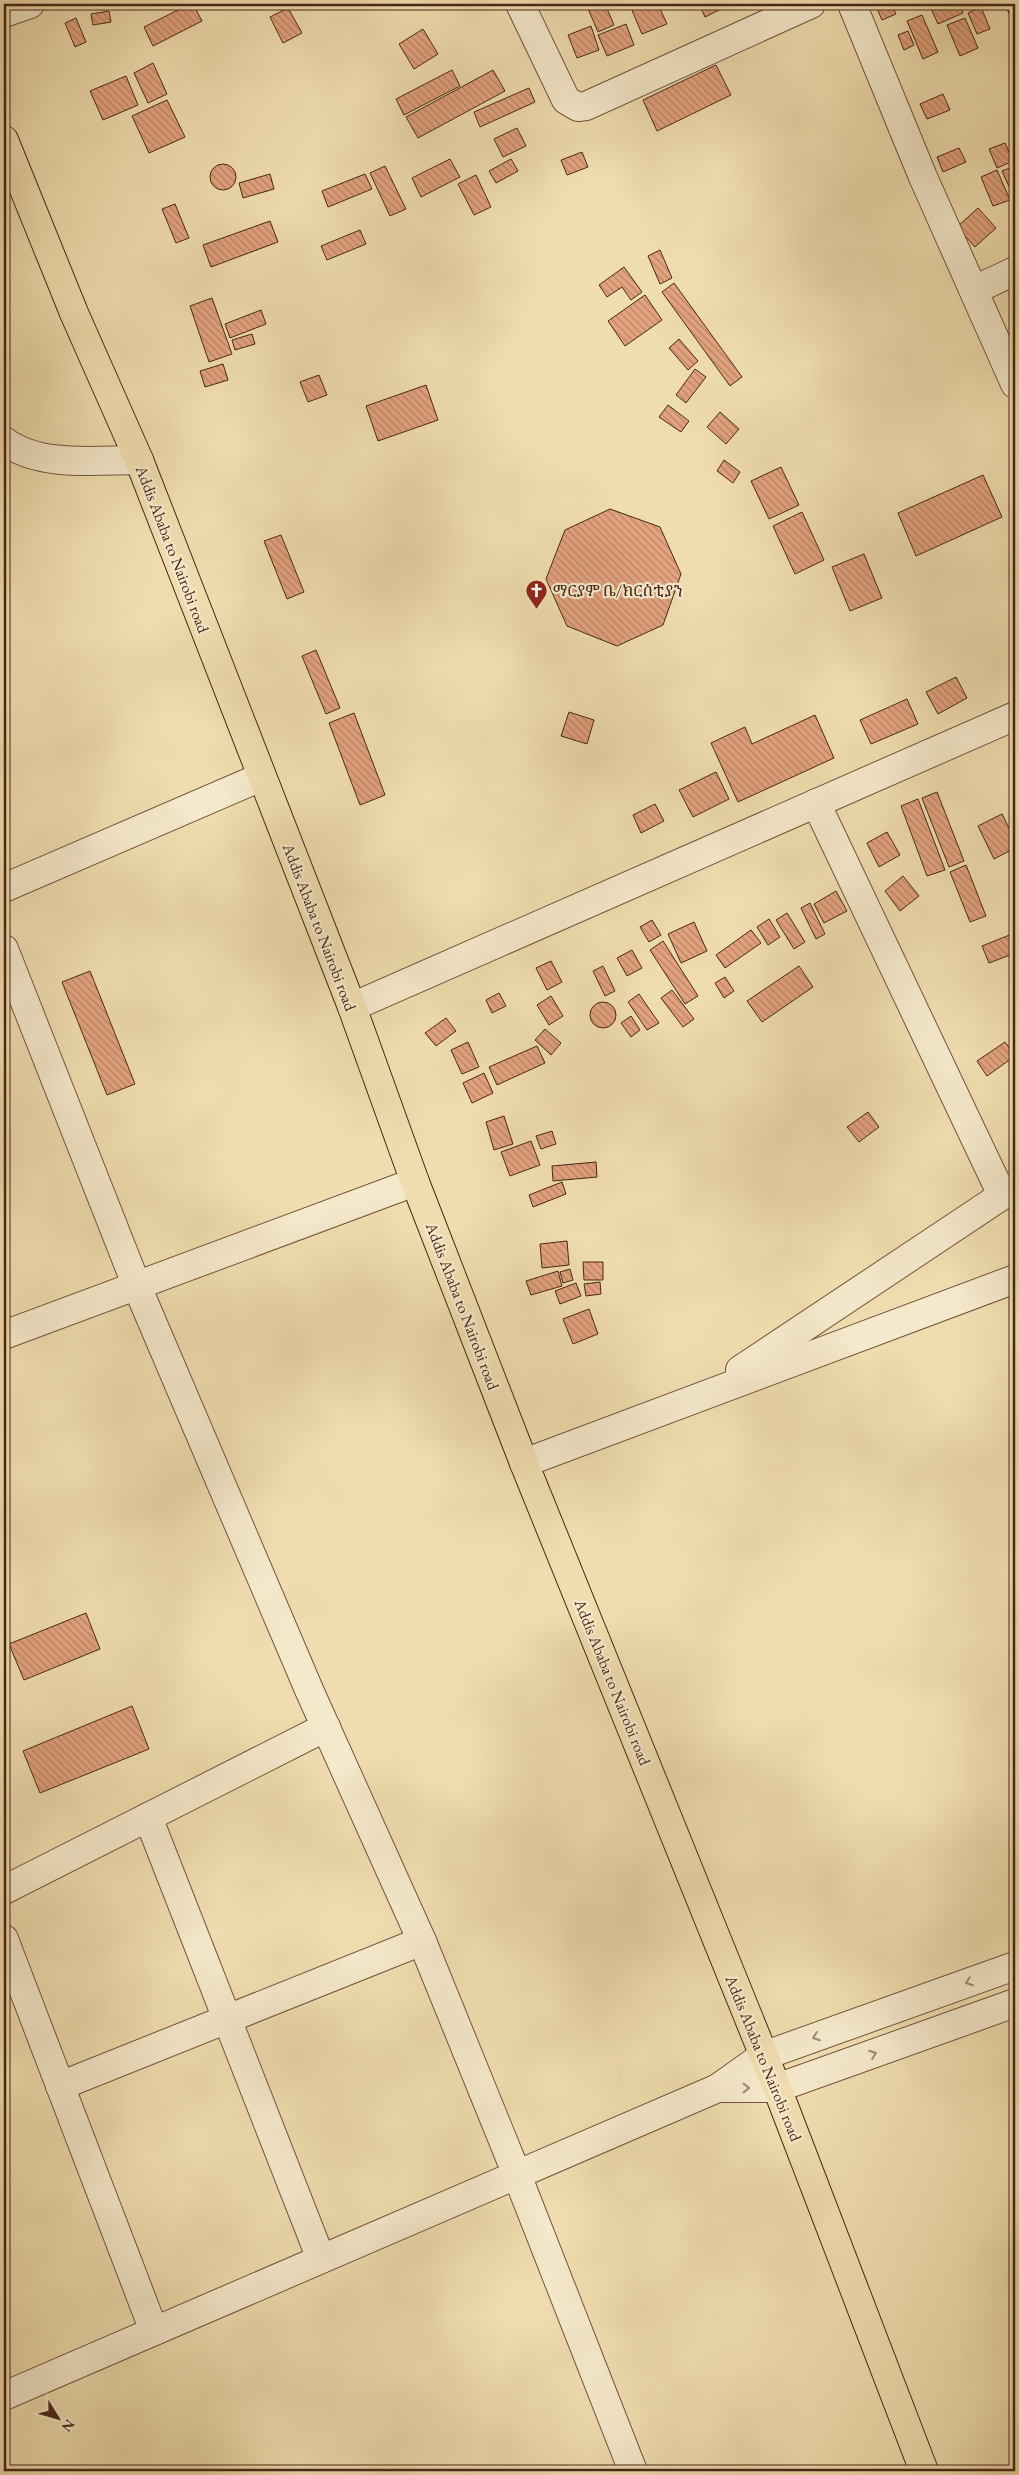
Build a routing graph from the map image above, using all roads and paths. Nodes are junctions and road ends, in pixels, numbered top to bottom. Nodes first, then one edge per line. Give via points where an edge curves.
1 (30, 4) edge
2 (520, 4) edge
3 (811, 4) edge
4 (852, 4) edge
5 (4, 13) edge
6 (4, 140) edge
7 (1015, 271) edge
8 (974, 290) junction
9 (1015, 384) edge
10 (4, 441) edge
11 (139, 460) junction
12 (1015, 716) edge
13 (261, 777) junction
14 (816, 803) junction
15 (4, 888) edge
16 (4, 949) edge
17 (352, 1008) junction
18 (415, 1182) junction
19 (1009, 1191) edge
20 (1015, 1279) edge
21 (136, 1284) junction
22 (4, 1335) edge
23 (701, 1396) junction
24 (524, 1463) junction
25 (326, 1727) junction
26 (148, 1817) junction
27 (4, 1890) edge
28 (4, 1939) edge
29 (422, 1941) junction
30 (1015, 1966) edge
31 (1015, 2003) edge
32 (227, 2019) junction
33 (763, 2056) junction
34 (60, 2086) junction
35 (718, 2088) junction
36 (777, 2088) junction
37 (517, 2175) junction
38 (321, 2259) junction
39 (154, 2331) junction
40 (4, 2396) edge
41 (633, 2471) edge
42 (924, 2471) edge

1 - 5 street
2 - 3 street via 566,100 578,107
4 - 8 street
6 - 11 highway, Addis Ababa to Nairobi road via 74,313
7 - 8 street
8 - 9 street
10 - 11 street via 34,455 60,459
11 - 13 highway, Addis Ababa to Nairobi road
12 - 14 street
13 - 15 street
13 - 17 highway, Addis Ababa to Nairobi road
14 - 17 street
14 - 19 street
16 - 21 street
17 - 18 highway, Addis Ababa to Nairobi road
18 - 21 street
18 - 24 highway, Addis Ababa to Nairobi road
19 - 23 street
20 - 23 street
21 - 22 street
21 - 25 street
23 - 24 street
24 - 33 highway, Addis Ababa to Nairobi road
25 - 26 street
25 - 29 street
26 - 27 street
26 - 32 street
28 - 34 street
29 - 32 street
29 - 37 street
30 -> 33 street
36 -> 31 street
32 - 34 street
32 - 38 street
33 - 35 street
33 - 36 highway, Addis Ababa to Nairobi road
34 - 39 street
35 -> 36 street
35 - 37 street
36 - 42 highway, Addis Ababa to Nairobi road
37 - 38 street
37 - 41 street
38 - 39 street
39 - 40 street

